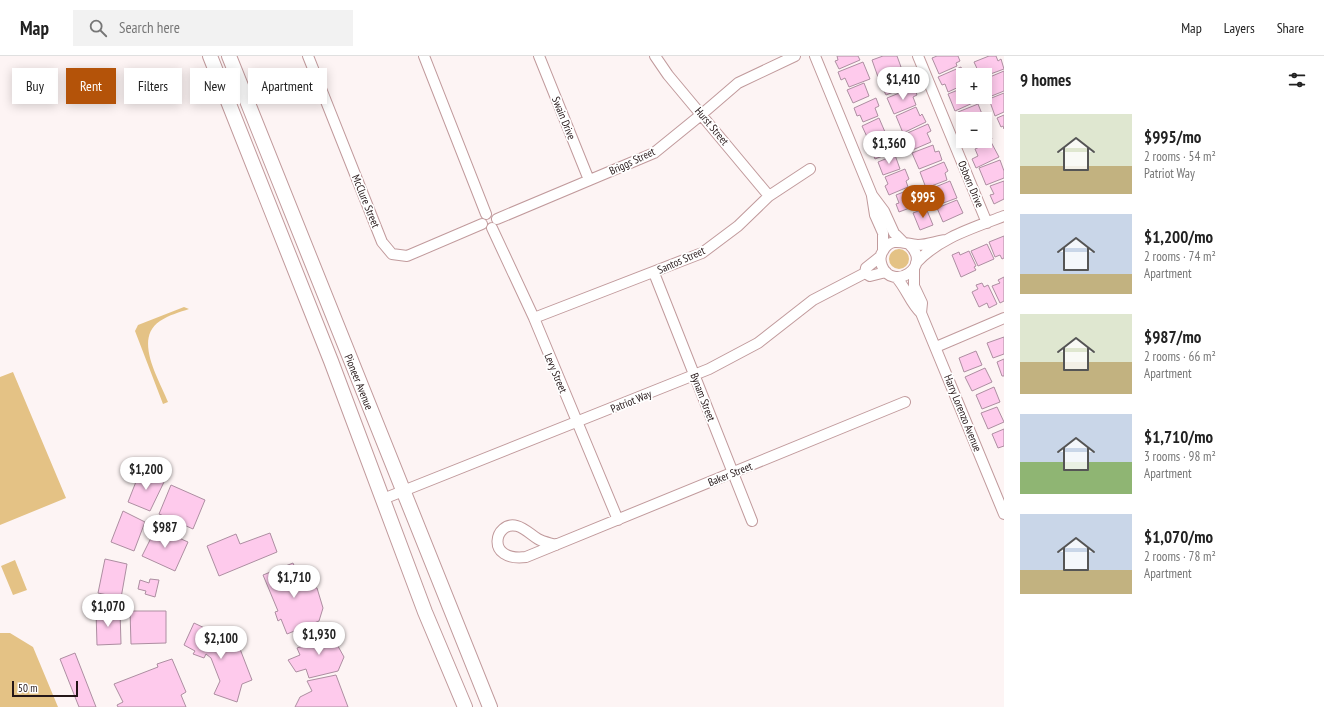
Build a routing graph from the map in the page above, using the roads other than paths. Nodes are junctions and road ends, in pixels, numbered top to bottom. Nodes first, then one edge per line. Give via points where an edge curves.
1 (210, 56) edge
2 (229, 56) edge
3 (308, 56) edge
4 (424, 56) edge
5 (540, 56) edge
6 (655, 56) edge
7 (795, 56) edge
8 (814, 56) edge
9 (918, 56) edge
10 (702, 114) junction
11 (810, 169) dead end
12 (590, 180) junction
13 (872, 194) junction
14 (769, 196) junction
15 (486, 214) junction
16 (1004, 216) edge
17 (987, 222) junction
18 (494, 223) junction
19 (482, 224) junction
20 (946, 240) junction
21 (906, 243) junction
22 (882, 253) junction
23 (290, 258) junction
24 (915, 265) junction
25 (886, 272) junction
26 (654, 273) junction
27 (865, 273) junction
28 (896, 277) junction
29 (330, 310) junction
30 (922, 313) junction
31 (534, 318) junction
32 (1004, 318) edge
33 (936, 347) junction
34 (695, 375) junction
35 (905, 402) dead end
36 (577, 422) junction
37 (732, 473) junction
38 (403, 492) junction
39 (383, 499) junction
40 (1004, 514) edge
41 (618, 520) junction
42 (752, 521) dead end
43 (556, 545) junction
44 (465, 707) edge
45 (490, 707) edge

1 - 23 street, Pioneer Avenue
2 - 29 street, Pioneer Avenue
3 - 19 street, McClure Street via 382,242 392,254 407,256
4 - 15 street
5 - 12 street, Swain Drive
6 - 10 street, Hurst Street
7 - 10 street, Briggs Street via 738,83
8 - 13 street
9 - 17 street, Osborn Drive
10 - 12 street, Briggs Street via 654,153
10 - 14 street, Hurst Street
11 - 14 street, Santos Street
12 - 18 street, Briggs Street
13 - 21 street via 884,211 891,228
13 - 22 street via 875,215 884,237
14 - 26 street, Santos Street via 738,226 702,253
15 - 18 street via 491,213
15 - 19 street
16 - 17 street
17 - 20 street
18 - 19 street via 485,227
18 - 31 street, Levy Street
20 - 21 street via 923,244
20 - 24 street via 926,252
21 - 22 street via 892,243
21 - 24 street via 915,252
22 - 25 street via 882,268
22 - 27 street via 866,268
23 - 29 street via 302,258 321,305
23 - 39 street, Pioneer Avenue
24 - 28 street via 907,275
24 - 30 street, Harry Lorenzo Avenue via 914,286 922,303
25 - 27 street via 870,276
25 - 28 street
26 - 31 street, Santos Street
26 - 34 street, Bynam Street
27 - 34 street, Patriot Way via 813,300 758,343
28 - 30 street, Harry Lorenzo Avenue via 914,306
29 - 38 street, Pioneer Avenue
30 - 33 street, Harry Lorenzo Avenue
31 - 36 street, Levy Street
32 - 33 street
33 - 40 street, Harry Lorenzo Avenue
34 - 36 street, Patriot Way
34 - 37 street, Bynam Street
35 - 37 street, Baker Street
36 - 38 street, Patriot Way
36 - 41 street, Levy Street
37 - 41 street, Baker Street
37 - 42 street, Bynam Street
38 - 39 street, Patriot Way
38 - 45 street, Pioneer Avenue
39 - 44 street, Pioneer Avenue via 425,612
41 - 43 street, Baker Street
43 - 43 street, Baker Street via 526,558 508,557 501,552 498,537 502,529 509,525 517,526 539,539

